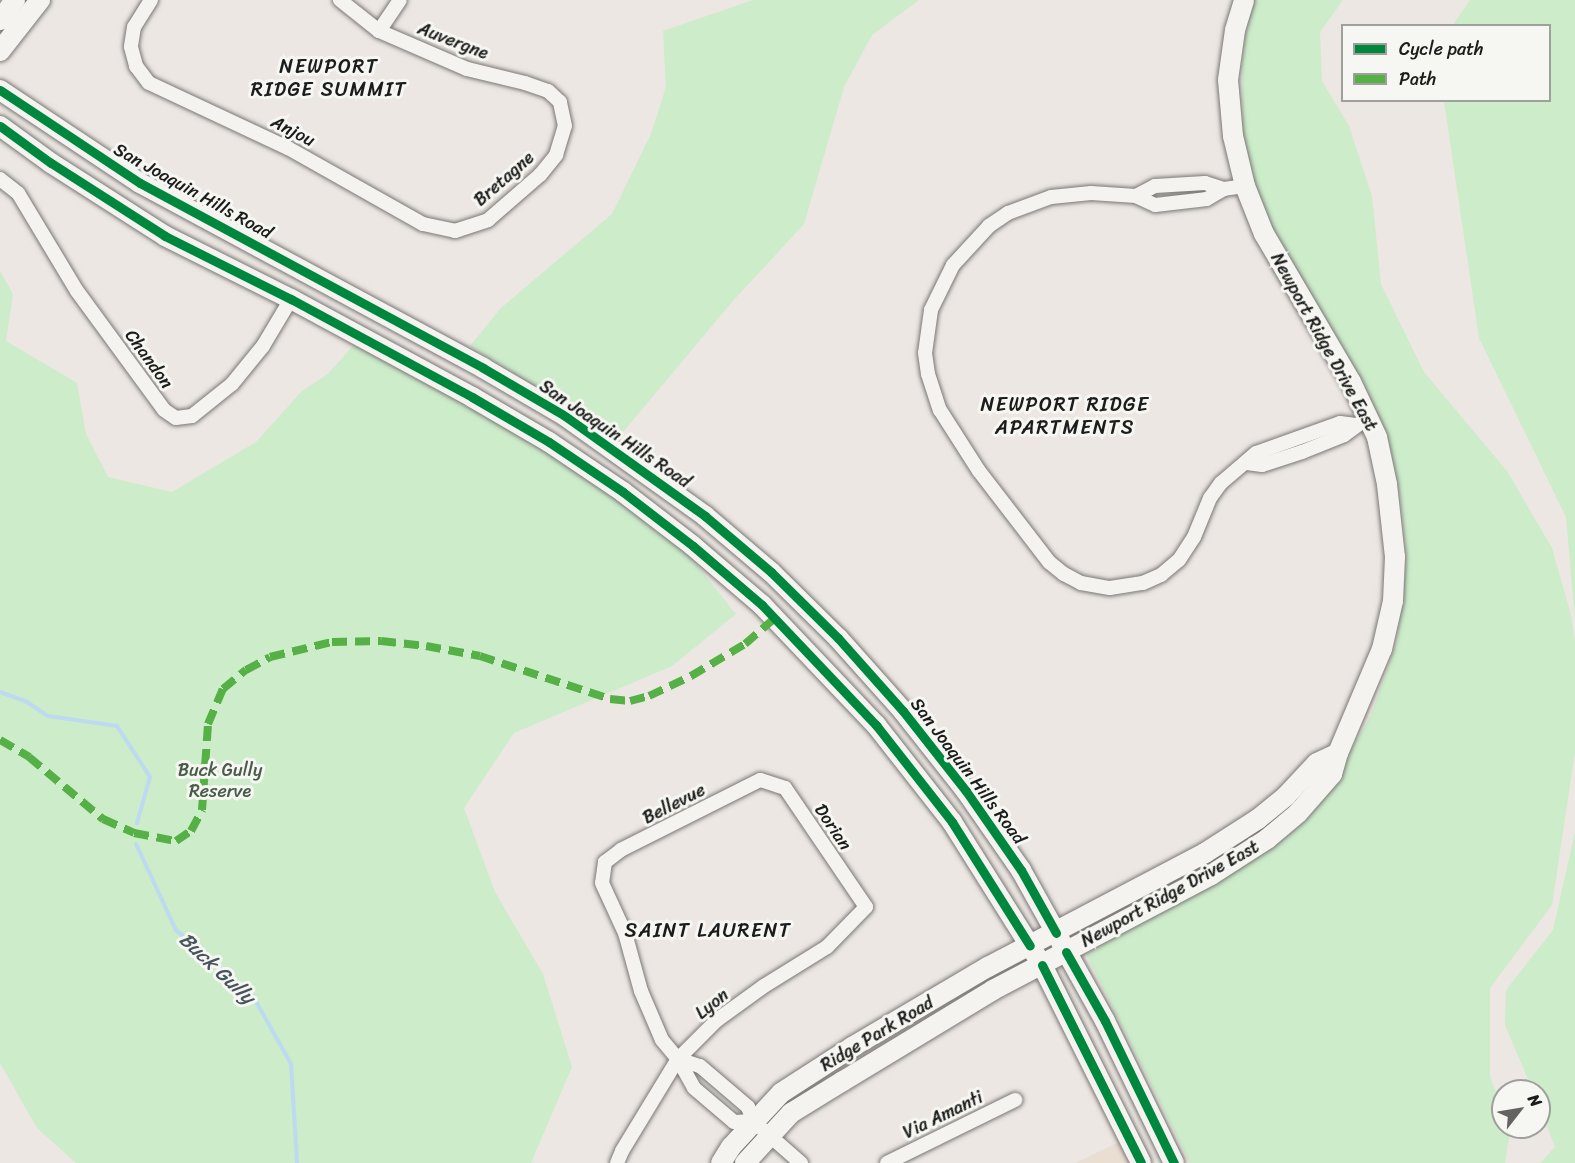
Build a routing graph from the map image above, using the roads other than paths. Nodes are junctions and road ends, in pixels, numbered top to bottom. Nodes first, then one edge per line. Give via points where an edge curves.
1 (15, 0) edge
2 (40, 0) edge
3 (151, 0) edge
4 (340, 0) edge
5 (400, 0) edge
6 (1244, 0) edge
7 (0, 20) edge
8 (379, 31) junction
9 (0, 51) edge
10 (0, 90) edge
11 (560, 102) joint
12 (0, 126) edge
13 (0, 179) edge
14 (1245, 186) junction
15 (455, 231) joint
16 (291, 299) junction
17 (1363, 423) junction
18 (1338, 753) junction
19 (760, 780) joint
20 (866, 907) joint
21 (1056, 933) junction
22 (1030, 946) junction
23 (1066, 952) junction
24 (1042, 965) junction
25 (678, 1059) junction
26 (1015, 1100) dead end
27 (753, 1121) junction
28 (769, 1135) junction
29 (617, 1163) edge
30 (721, 1163) edge
31 (745, 1163) edge
32 (801, 1163) edge
33 (887, 1163) edge
34 (1141, 1163) edge
35 (1174, 1163) edge

1 - 7 main road
2 - 9 main road
3 - 15 street, Anjou via 134,27 131,47 136,66 149,83 288,148 423,224
4 - 8 street, Auvergne
5 - 8 street
6 - 14 main road, Newport Ridge Drive East via 1228,80 1233,136
8 - 11 street, Auvergne via 467,69 548,91
10 - 21 main road, San Joaquin Hills Road via 140,183 565,416 705,516 771,572 838,638 903,711 1021,870
11 - 15 street, Bretagne via 565,126 556,154 540,175 488,220
12 - 16 main road via 165,236
13 - 16 street, Chandon via 18,193 76,291 164,410 176,418 192,416 232,384 263,346
14 - 17 main road, Newport Ridge Drive East via 1264,234 1351,382
14 - 17 street via 1224,189 1207,199 1155,204 1136,196 1091,193 1051,197 1029,203 989,226 953,265 931,310 925,352 933,394 963,446 1049,562 1081,583 1110,588 1143,583 1179,560 1194,537 1210,498 1221,483 1247,463 1262,465 1302,452
16 - 22 main road via 549,442 632,499 762,605 876,725 952,822
17 - 18 main road, Newport Ridge Drive East via 1377,437 1387,484 1395,557 1393,601 1382,649
18 - 21 main road, Newport Ridge Drive East via 1317,764 1267,812 1224,841
18 - 23 main road, Newport Ridge Drive East via 1332,774 1298,813 1267,839 1211,875
19 - 20 street, Dorian via 785,788
19 - 25 street, Bellevue via 621,850 605,862 602,883 624,933 641,992 662,1040
20 - 25 street, Lyon via 827,947 717,1020
21 - 22 main road, Ridge Park Road
21 - 23 main road, San Joaquin Hills Road
22 - 24 main road
22 - 27 main road, Ridge Park Road via 852,1047 781,1094
23 - 24 main road, Ridge Park Road
23 - 35 main road, San Joaquin Hills Road via 1105,1021
24 - 28 main road, Ridge Park Road via 993,990 834,1086 791,1113
24 - 34 main road
25 - 27 street via 700,1066 748,1107
25 - 27 street via 690,1085 718,1109 734,1122
25 - 29 street, Lyon
26 - 33 street, Via Amanti
27 - 28 street
27 - 30 main road, Ridge Park Road
28 - 31 main road, Ridge Park Road
28 - 32 street

